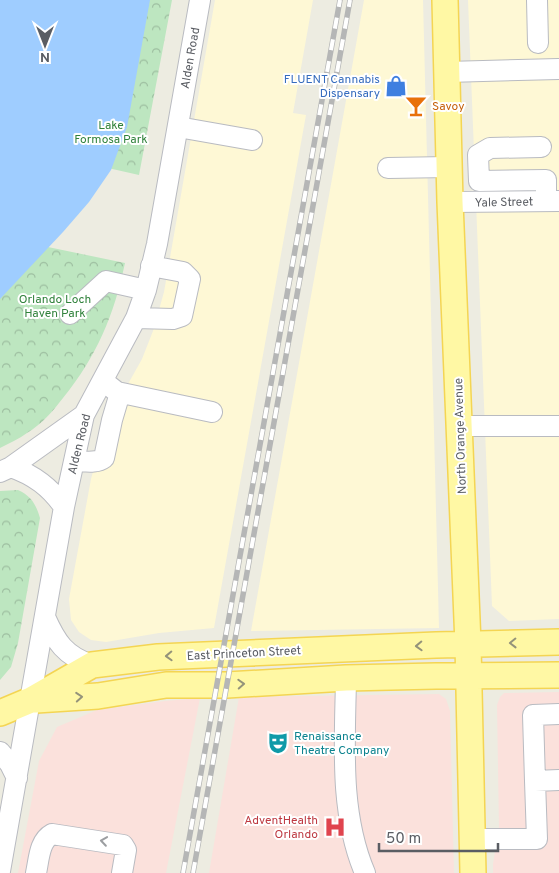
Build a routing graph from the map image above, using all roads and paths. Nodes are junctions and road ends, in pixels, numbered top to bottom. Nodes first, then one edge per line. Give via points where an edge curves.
1 (200, 0) edge
2 (445, 0) edge
3 (537, 0) edge
4 (538, 43) dead end
5 (559, 69) edge
6 (447, 72) junction
7 (178, 127) junction
8 (252, 140) dead end
9 (541, 147) dead end
10 (478, 155) junction
11 (449, 161) junction
12 (388, 168) dead end
13 (503, 181) junction
14 (553, 201) edge
15 (450, 202) junction
16 (504, 202) junction
17 (151, 266) junction
18 (146, 290) junction
19 (70, 314) dead end
20 (136, 318) junction
21 (103, 381) junction
22 (120, 393) junction
23 (212, 412) dead end
24 (84, 415) junction
25 (460, 426) junction
26 (559, 426) edge
27 (74, 461) junction
28 (6, 470) edge
29 (64, 507) junction
30 (45, 617) junction
31 (559, 642) edge
32 (468, 644) junction
33 (92, 664) junction
34 (469, 675) junction
35 (559, 675) edge
36 (346, 678) junction
37 (31, 700) junction
38 (0, 713) edge
39 (559, 714) edge
40 (0, 752) edge
41 (17, 778) junction
42 (559, 780) edge
43 (535, 781) junction
44 (472, 839) junction
45 (0, 871) edge
46 (36, 873) edge
47 (122, 873) edge
48 (365, 873) edge
49 (473, 873) edge

1 - 7 street, Alden Road
2 - 6 main road, North Orange Avenue
3 - 4 street
5 - 6 street
6 - 11 main road, North Orange Avenue
7 - 8 street
7 - 17 street, Alden Road
9 - 10 street via 490,148
10 - 11 street
10 - 13 street via 479,181
11 - 12 street
11 - 15 main road, North Orange Avenue
13 - 14 street via 546,180
13 - 16 street
14 - 16 street, Yale Street
15 - 16 street, Yale Street
15 - 25 main road, North Orange Avenue
17 - 18 street, Alden Road
17 - 20 street via 183,272 190,278 182,316 174,319
18 - 19 street via 106,281
18 - 20 street, Alden Road
20 - 21 street, Alden Road
21 - 22 street
21 - 24 street, Alden Road
22 - 23 street
22 - 27 street via 104,458 100,461
24 - 27 street, Alden Road
24 - 28 street
25 - 26 street
25 - 32 main road, North Orange Avenue
27 - 29 street, Alden Road
28 - 29 street via 27,473 40,481
29 - 30 street, Alden Road
30 - 33 street via 53,636 67,652
30 - 37 street, Alden Road
31 -> 32 main road, East Princeton Street
32 -> 33 main road, East Princeton Street via 158,657
32 - 34 main road, North Orange Avenue
33 - 37 main road, East Princeton Street
34 - 35 main road, East Princeton Street
34 - 36 main road, East Princeton Street
34 - 44 main road, North Orange Avenue
37 -> 36 main road, East Princeton Street via 98,696 166,685
36 - 48 street via 345,779 353,841
37 - 38 main road, East Princeton Street
37 - 41 street, Alden Road
39 - 43 street via 534,714
40 - 41 street
41 - 45 street, Alden Road
42 - 43 street
43 - 44 street via 537,839
44 - 49 main road, North Orange Avenue
47 -> 46 street via 124,845 52,834 45,840

